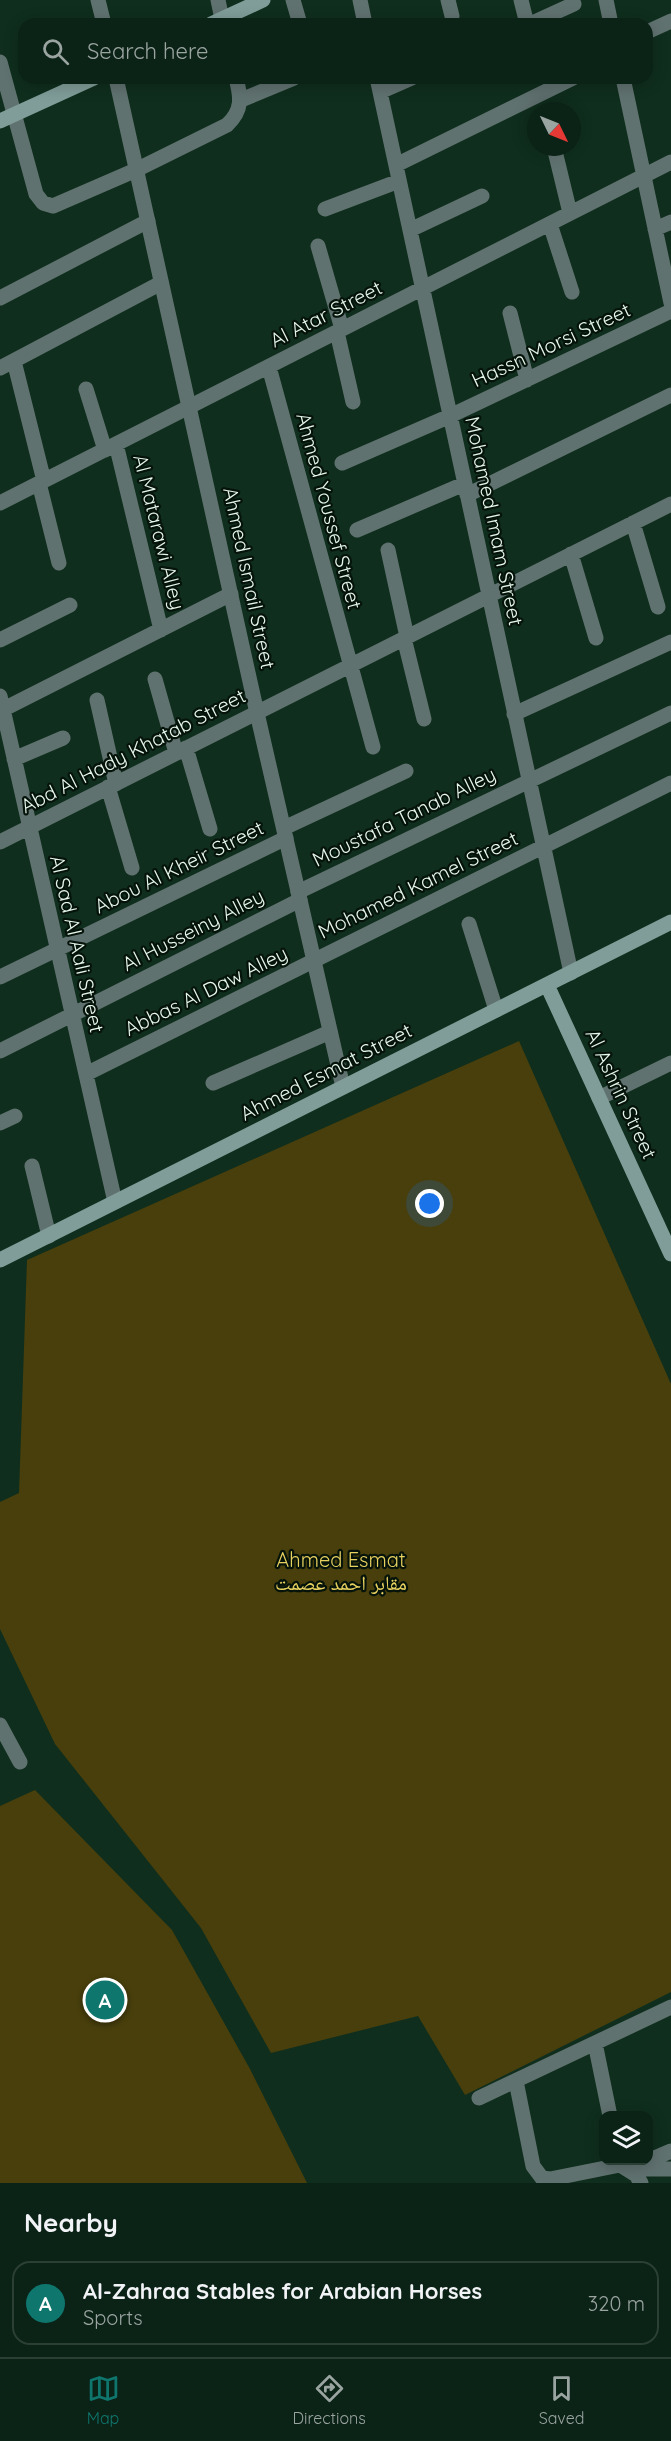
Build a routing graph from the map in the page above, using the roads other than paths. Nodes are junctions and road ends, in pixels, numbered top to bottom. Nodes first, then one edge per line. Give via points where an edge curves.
1 (98, 0) edge
2 (218, 0) edge
3 (263, 0) edge
4 (294, 0) edge
5 (360, 0) edge
6 (448, 0) edge
7 (521, 0) edge
8 (606, 0) edge
9 (574, 4) dead end
10 (452, 15) dead end
11 (102, 18) edge
12 (219, 18) edge
13 (227, 18) edge
14 (298, 18) edge
15 (364, 18) edge
16 (526, 18) edge
17 (542, 18) edge
18 (610, 18) edge
19 (671, 21) edge
20 (653, 29) edge
21 (0, 62) edge
22 (81, 84) edge
23 (117, 84) edge
24 (238, 84) edge
25 (280, 84) edge
26 (561, 84) edge
27 (624, 84) edge
28 (378, 85) edge
29 (242, 100) junction
30 (7, 118) edge
31 (556, 156) edge
32 (671, 162) edge
33 (396, 165) junction
34 (136, 170) junction
35 (644, 176) junction
36 (399, 181) junction
37 (482, 196) dead end
38 (325, 209) dead end
39 (570, 213) junction
40 (148, 221) junction
41 (671, 222) edge
42 (550, 224) junction
43 (655, 229) junction
44 (410, 230) junction
45 (318, 246) dead end
46 (161, 283) junction
47 (423, 288) junction
48 (572, 292) dead end
49 (0, 298) edge
50 (671, 303) edge
51 (671, 311) edge
52 (510, 313) dead end
53 (340, 331) junction
54 (7, 365) edge
55 (268, 367) junction
56 (527, 380) junction
57 (86, 389) dead end
58 (671, 395) edge
59 (353, 402) dead end
60 (189, 407) junction
61 (450, 416) junction
62 (110, 447) junction
63 (342, 463) dead end
64 (42, 482) junction
65 (466, 490) junction
66 (0, 503) edge
67 (671, 504) edge
68 (633, 523) junction
69 (357, 530) dead end
70 (388, 550) dead end
71 (571, 554) junction
72 (59, 563) dead end
73 (231, 594) junction
74 (489, 596) junction
75 (70, 605) dead end
76 (658, 607) dead end
77 (161, 630) junction
78 (406, 638) junction
79 (596, 638) dead end
80 (0, 640) edge
81 (671, 642) edge
82 (350, 666) junction
83 (155, 679) dead end
84 (97, 700) dead end
85 (1, 706) edge
86 (257, 713) junction
87 (671, 713) edge
88 (514, 714) junction
89 (424, 719) dead end
90 (63, 738) dead end
91 (373, 747) dead end
92 (181, 751) junction
93 (14, 759) junction
94 (406, 771) dead end
95 (529, 781) junction
96 (671, 783) edge
97 (112, 786) junction
98 (28, 828) junction
99 (210, 829) dead end
100 (285, 833) junction
101 (0, 842) edge
102 (542, 847) junction
103 (132, 868) dead end
104 (299, 896) junction
105 (671, 922) edge
106 (469, 924) dead end
107 (58, 949) junction
108 (313, 961) junction
109 (571, 973) junction
110 (0, 977) edge
111 (547, 985) junction
112 (496, 1010) junction
113 (73, 1014) junction
114 (330, 1032) junction
115 (0, 1051) edge
116 (671, 1063) edge
117 (86, 1074) junction
118 (213, 1083) dead end
119 (343, 1088) junction
120 (599, 1098) junction
121 (15, 1116) dead end
122 (0, 1123) edge
123 (32, 1166) dead end
124 (115, 1202) junction
125 (667, 1235) edge
126 (49, 1236) junction
127 (671, 1254) edge
128 (0, 1260) edge
129 (0, 1725) edge
130 (20, 1762) dead end
131 (671, 2007) edge
132 (595, 2043) junction
133 (516, 2081) junction
134 (479, 2098) dead end
135 (609, 2111) edge
136 (671, 2151) edge
137 (653, 2156) edge
138 (623, 2165) edge
139 (671, 2169) edge
140 (641, 2183) edge

1 - 11 street
2 - 12 street
3 - 13 main road
4 - 14 street
5 - 15 street
6 - 10 street
7 - 16 street
8 - 18 street
9 - 17 street
19 - 20 street
21 - 30 street
22 - 30 main road
23 - 34 street, Ahmed Ismail Street
24 - 29 street
25 - 29 street
26 - 33 street
27 - 35 street
28 - 33 street, Mohamed Imam Street
29 - 34 street via 227,125
30 - 34 street via 36,194 48,206 59,206
31 - 39 street
32 - 35 street, Al Atar Street
33 - 36 street, Mohamed Imam Street
34 - 40 street, Ahmed Ismail Street
35 - 39 street, Al Atar Street
35 - 43 street
36 - 38 street
36 - 44 street, Mohamed Imam Street
37 - 44 street
39 - 42 street, Al Atar Street
40 - 46 street, Ahmed Ismail Street
40 - 49 street
41 - 43 street
42 - 47 street, Al Atar Street
42 - 48 street
43 - 50 street
44 - 47 street, Mohamed Imam Street
45 - 53 street
46 - 54 street
46 - 60 street, Ahmed Ismail Street
47 - 53 street, Al Atar Street
47 - 61 street, Mohamed Imam Street
51 - 56 street, Hassn Morsi Street
52 - 56 street
53 - 55 street, Al Atar Street
53 - 59 street
54 - 64 street
55 - 60 street, Al Atar Street
55 - 82 street, Ahmed Youssef Street
56 - 61 street, Hassn Morsi Street
57 - 62 street, Al Matarawi Alley
58 - 65 street
60 - 62 street, Al Atar Street
60 - 73 street, Ahmed Ismail Street
61 - 63 street, Hassn Morsi Street
61 - 65 street, Mohamed Imam Street
62 - 64 street, Al Atar Street
62 - 77 street, Al Matarawi Alley
64 - 66 street, Al Atar Street
64 - 72 street
65 - 69 street
65 - 74 street, Mohamed Imam Street
67 - 68 street, Abd Al Hady Khatab Street
68 - 71 street, Abd Al Hady Khatab Street
68 - 76 street
70 - 78 street
71 - 74 street, Abd Al Hady Khatab Street
71 - 79 street
73 - 77 street
73 - 86 street, Ahmed Ismail Street
74 - 78 street, Abd Al Hady Khatab Street
74 - 88 street, Mohamed Imam Street
75 - 80 street
77 - 85 street
78 - 82 street, Abd Al Hady Khatab Street
78 - 89 street
81 - 88 street
82 - 86 street, Abd Al Hady Khatab Street
82 - 91 street, Ahmed Youssef Street
83 - 92 street
84 - 97 street
85 - 93 street, Al Sad Al Aali Street
86 - 92 street, Abd Al Hady Khatab Street
86 - 100 street, Ahmed Ismail Street
87 - 95 street, Moustafa Tanab Alley
88 - 95 street, Mohamed Imam Street
90 - 93 street
92 - 97 street, Abd Al Hady Khatab Street
92 - 99 street
93 - 98 street, Al Sad Al Aali Street
94 - 100 street, Abou Al Kheir Street
95 - 102 street, Mohamed Imam Street
95 - 104 street, Moustafa Tanab Alley
96 - 102 street, Mohamed Kamel Street
97 - 98 street, Abd Al Hady Khatab Street
97 - 103 street
98 - 101 street, Abd Al Hady Khatab Street
98 - 107 street, Al Sad Al Aali Street
100 - 104 street, Ahmed Ismail Street
100 - 107 street, Abou Al Kheir Street
102 - 108 street, Mohamed Kamel Street
102 - 109 street, Mohamed Imam Street
104 - 108 street, Ahmed Ismail Street
104 - 113 street, Al Husseiny Alley
105 - 109 main road, Ahmed Esmat Street
106 - 112 street
107 - 110 street, Abou Al Kheir Street
107 - 113 street, Al Sad Al Aali Street
108 - 114 street, Ahmed Ismail Street
108 - 117 street, Abbas Al Daw Alley
109 - 111 main road, Ahmed Esmat Street
111 - 112 main road, Ahmed Esmat Street
111 - 120 main road, Al Ashrin Street
112 - 119 main road, Ahmed Esmat Street
113 - 115 street, Al Husseiny Alley
113 - 117 street, Al Sad Al Aali Street
114 - 118 street
114 - 119 street, Ahmed Ismail Street
116 - 120 street
117 - 124 street, Al Sad Al Aali Street
119 - 124 main road, Ahmed Esmat Street
120 - 125 main road, Al Ashrin Street
121 - 122 street
123 - 126 street
124 - 126 main road, Ahmed Esmat Street
125 - 127 main road, Al Ashrin Street
126 - 128 main road, Ahmed Esmat Street
129 - 130 street
131 - 132 street
132 - 133 street
132 - 135 street
133 - 134 street
133 - 138 street via 534,2166 542,2178
136 - 137 street
138 - 139 street
138 - 140 street

